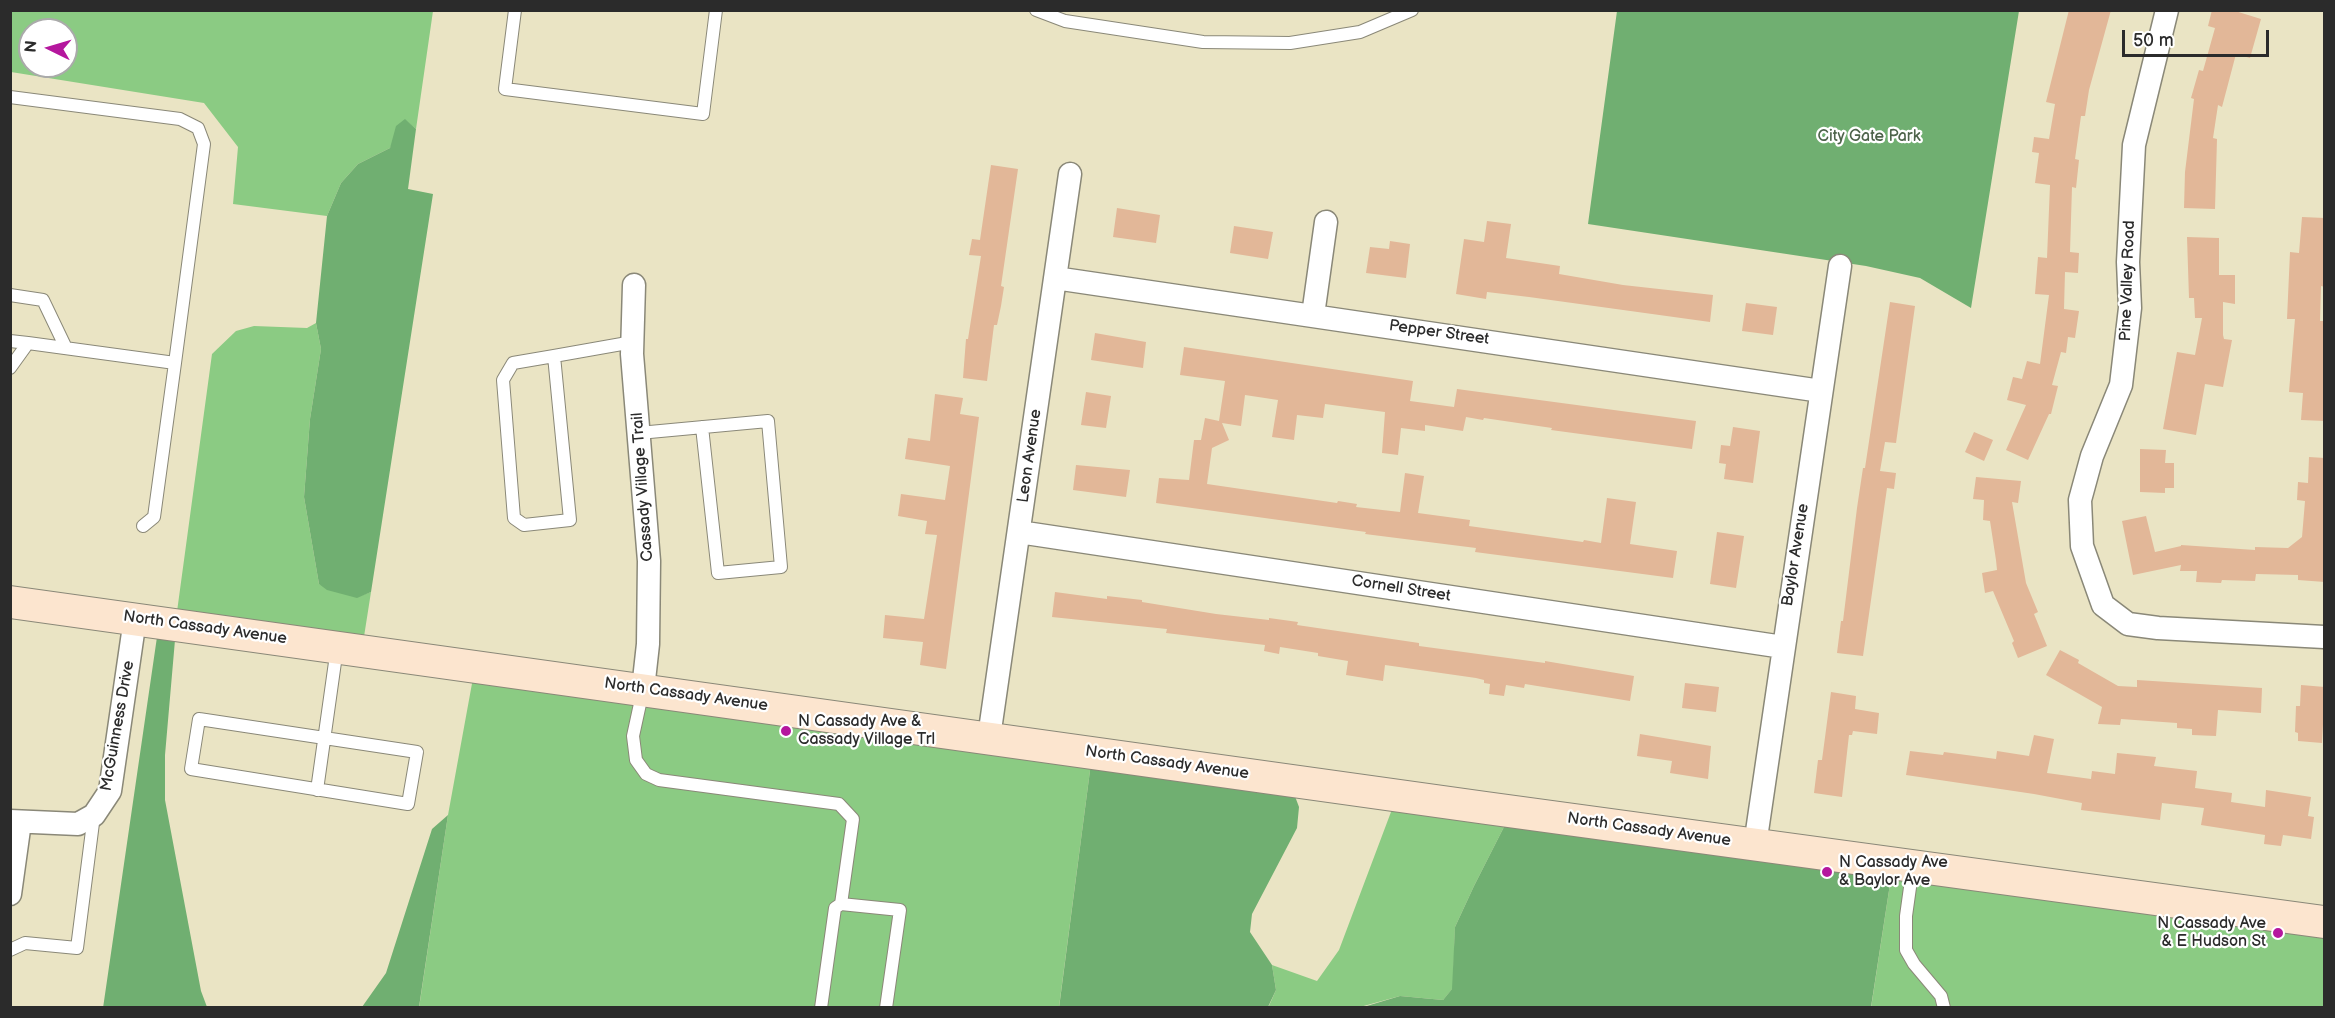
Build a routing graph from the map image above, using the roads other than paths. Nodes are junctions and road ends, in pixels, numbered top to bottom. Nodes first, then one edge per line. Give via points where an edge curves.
1 (515, 10) edge
2 (716, 10) edge
3 (1036, 10) edge
4 (1412, 10) edge
5 (2167, 10) edge
6 (10, 97) edge
7 (1070, 174) dead end
8 (1326, 222) dead end
9 (1840, 266) dead end
10 (1055, 278) junction
11 (634, 285) dead end
12 (10, 295) edge
13 (1313, 315) junction
14 (10, 341) edge
15 (633, 342) junction
16 (28, 343) junction
17 (66, 348) junction
18 (554, 356) junction
19 (175, 363) junction
20 (10, 368) edge
21 (1821, 391) junction
22 (702, 427) junction
23 (639, 433) junction
24 (143, 526) dead end
25 (1019, 532) junction
26 (10, 602) edge
27 (135, 619) junction
28 (2325, 637) edge
29 (337, 647) junction
30 (1783, 647) junction
31 (643, 689) junction
32 (989, 737) junction
33 (325, 738) junction
34 (317, 790) junction
35 (94, 815) junction
36 (15, 822) edge
37 (1755, 845) junction
38 (1913, 865) junction
39 (10, 894) edge
40 (842, 904) junction
41 (2325, 922) edge
42 (10, 950) edge
43 (821, 1008) edge
44 (886, 1008) edge
45 (1944, 1008) edge

1 - 2 lane via 505,89 703,114
3 - 4 lane via 1065,21 1203,42 1290,43 1360,32
5 - 28 street, Pine Valley Road via 2134,145 2128,262 2130,308 2121,385 2092,456 2080,500 2082,546 2103,605 2128,624
6 - 19 lane via 180,118 198,128 204,144
7 - 10 street, Leon Avenue
8 - 13 street
9 - 21 street, Baylor Avenue
10 - 13 street, Pepper Street
10 - 25 street, Leon Avenue
11 - 15 street, Cassady Village Trail
12 - 17 lane via 43,300
13 - 21 street, Pepper Street
14 - 16 lane
15 - 18 lane
15 - 23 street, Cassady Village Trail
16 - 17 lane
16 - 20 lane
17 - 19 lane
18 - 18 lane via 513,363 504,380 514,518 524,525 570,520
19 - 24 lane via 154,517
21 - 30 street, Baylor Avenue
22 - 22 lane via 718,573 781,567 768,421
22 - 23 lane
23 - 31 street, Cassady Village Trail via 649,561
25 - 30 street, Cornell Street
25 - 32 street, Leon Avenue
26 - 27 main road, North Cassady Avenue
27 - 29 main road, North Cassady Avenue
27 - 35 street, McGuinness Drive via 110,791
29 - 31 main road, North Cassady Avenue
29 - 33 lane
30 - 37 street, Baylor Avenue
31 - 32 main road, North Cassady Avenue
31 - 40 lane via 633,736 636,760 646,774 659,780 839,804 854,819
32 - 37 main road, North Cassady Avenue
33 - 34 lane
33 - 34 lane via 417,752 408,804
33 - 34 lane via 199,719 191,769
35 - 36 street via 78,824
35 - 42 lane via 77,948 25,944
36 - 39 street
37 - 38 main road, North Cassady Avenue
38 - 41 main road, North Cassady Avenue
38 - 45 lane via 1906,950 1941,996
40 - 43 lane via 835,908
40 - 44 lane via 900,909

